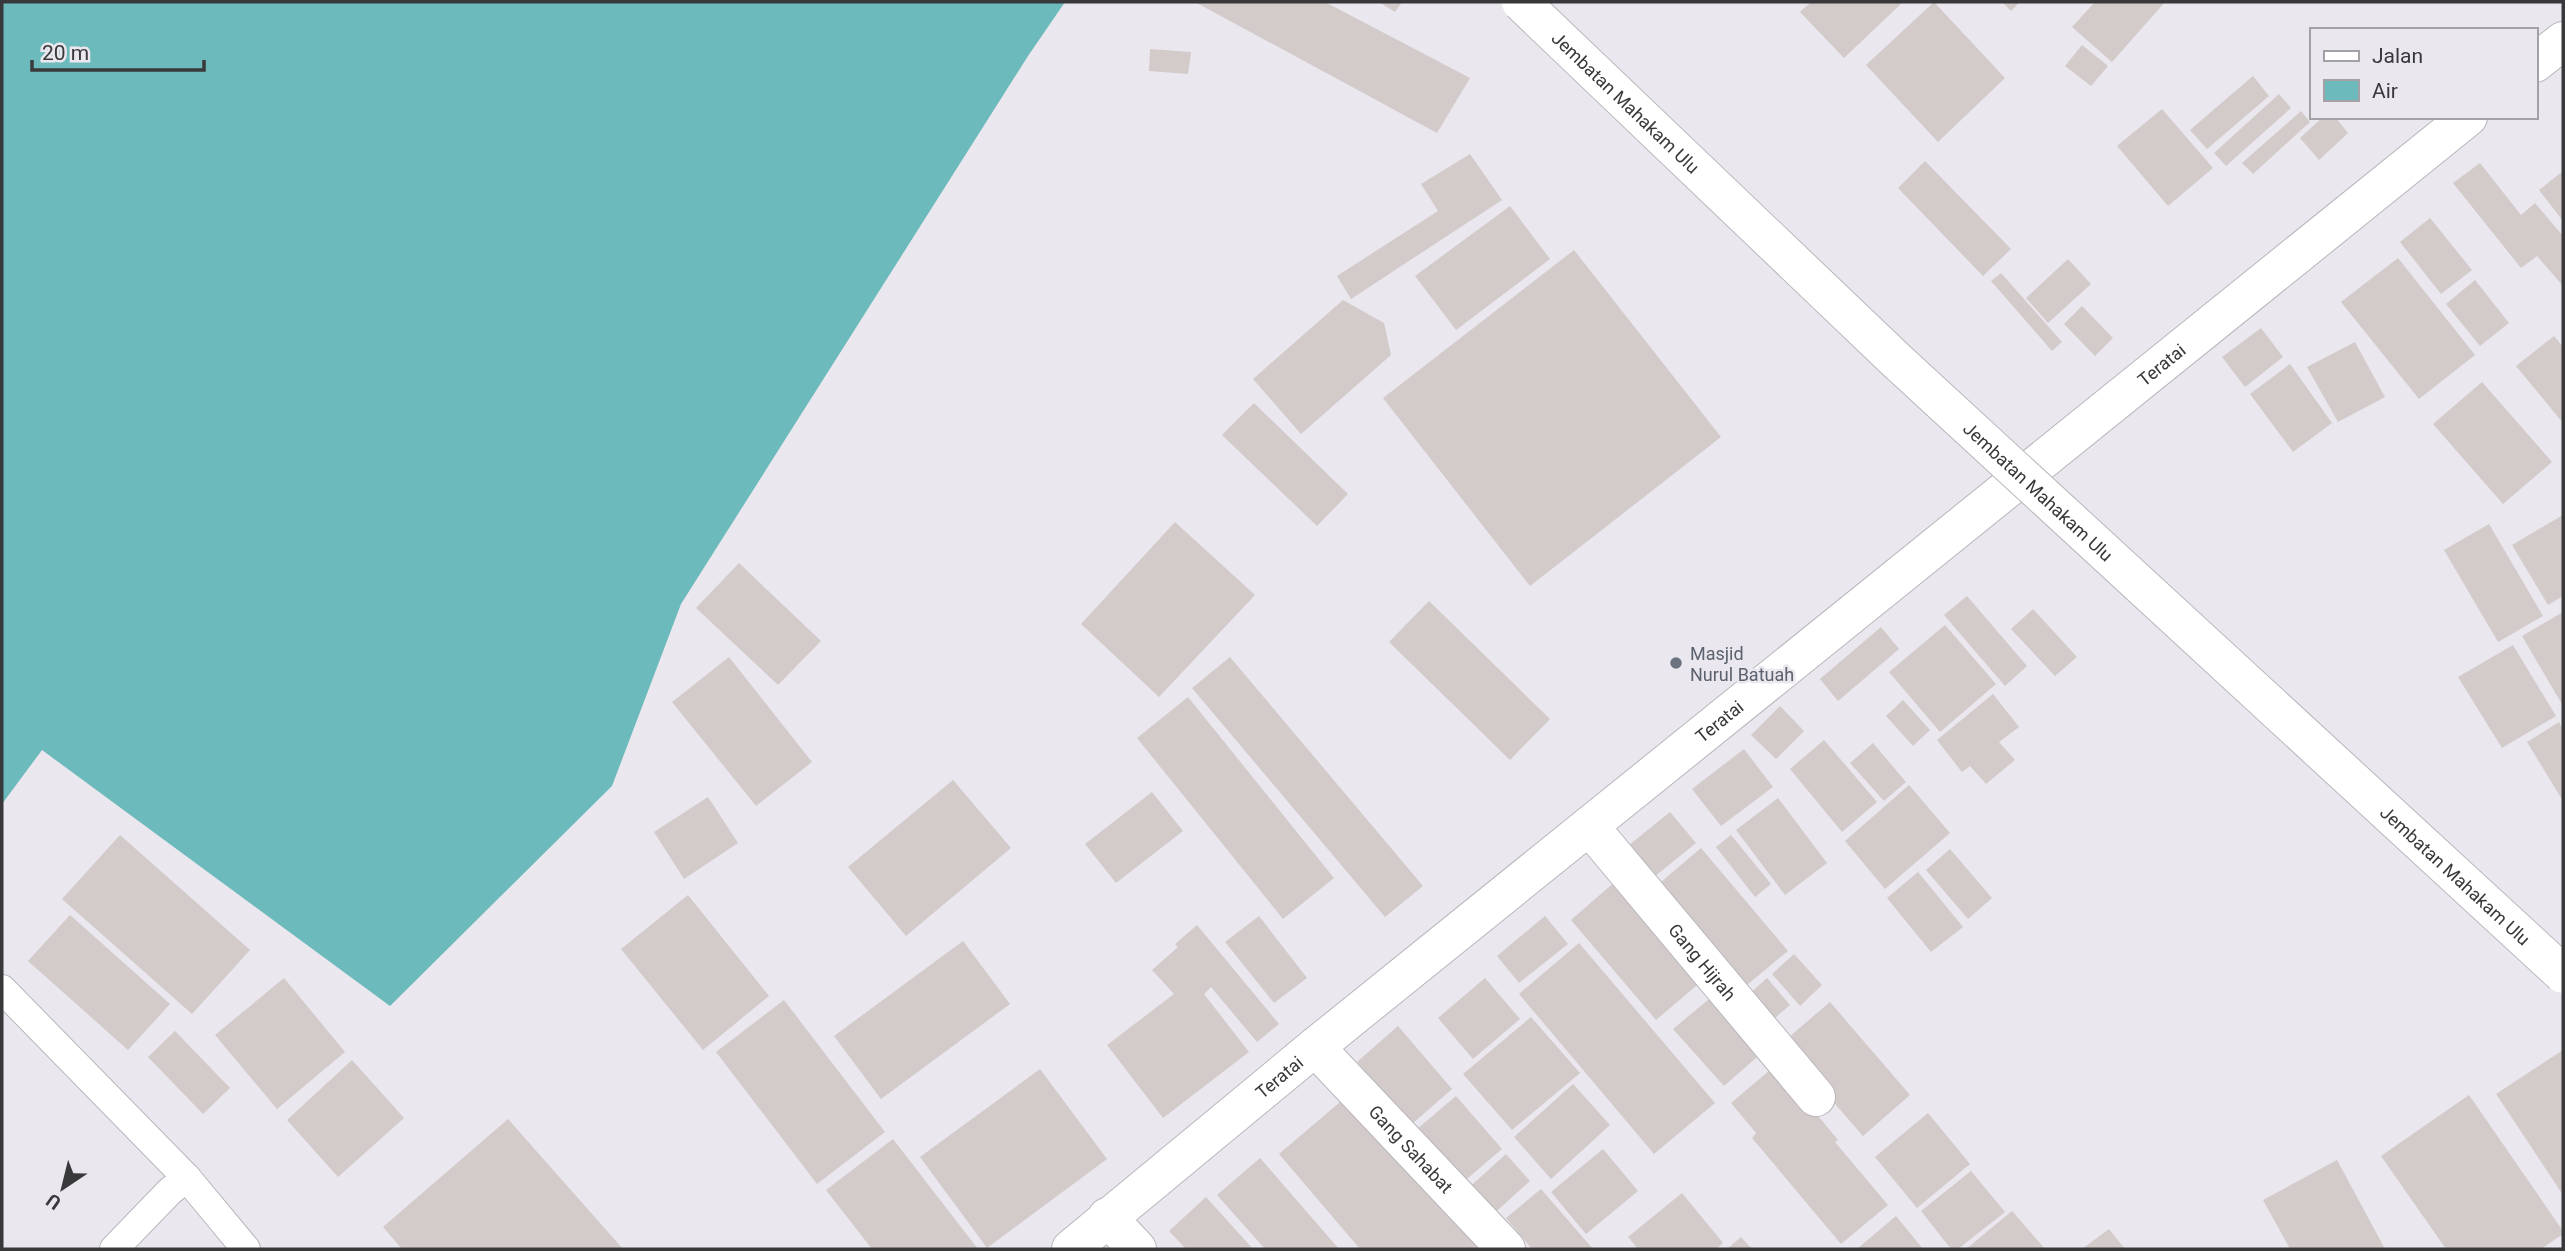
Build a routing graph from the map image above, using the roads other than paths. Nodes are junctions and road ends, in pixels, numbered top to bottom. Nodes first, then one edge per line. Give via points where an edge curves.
1 (1521, 2) edge
2 (2563, 41) edge
3 (2537, 61) edge
4 (2466, 119) edge
5 (1589, 826) junction
6 (2563, 974) edge
7 (2, 989) edge
8 (1315, 1047) junction
9 (1816, 1097) dead end
10 (187, 1178) junction
11 (1107, 1217) junction
12 (114, 1249) edge
13 (246, 1249) edge
14 (1071, 1249) edge
15 (1137, 1249) edge
16 (1506, 1249) edge

1 - 6 main road, Jembatan Mahakam Ulu, bridge via 1916,379
2 - 3 main road
4 - 5 main road, Teratai
5 - 8 main road, Teratai
5 - 9 main road, Gang Hijrah
7 - 10 lane
8 - 11 main road, Teratai
8 - 16 main road, Gang Sahabat
10 - 12 lane
10 - 13 lane
11 - 14 main road, Teratai
11 - 15 main road

